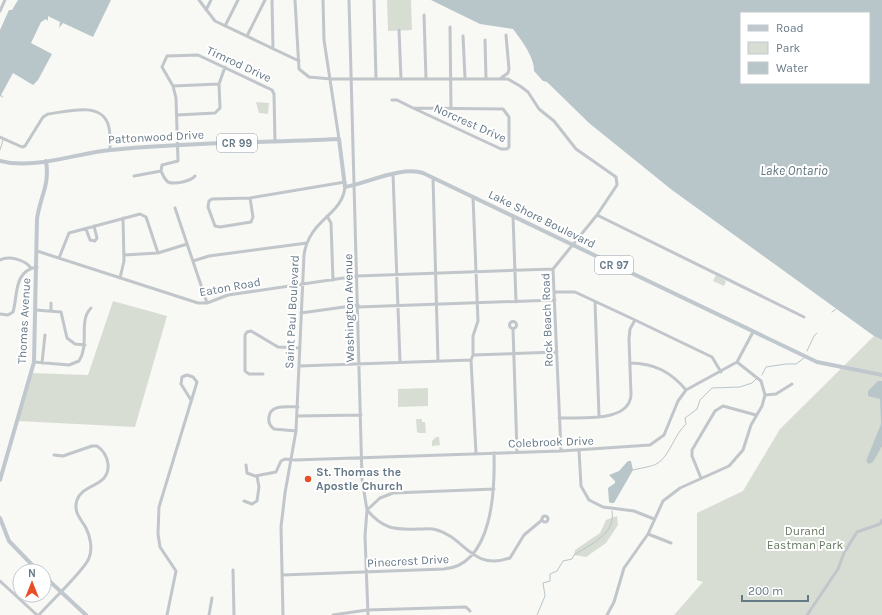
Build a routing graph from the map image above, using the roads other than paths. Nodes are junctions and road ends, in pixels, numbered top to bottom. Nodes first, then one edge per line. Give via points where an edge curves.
1 (5, 0) edge
2 (199, 0) edge
3 (211, 0) edge
4 (238, 0) edge
5 (266, 0) edge
6 (272, 0) edge
7 (295, 0) edge
8 (323, 0) edge
9 (349, 0) edge
10 (374, 0) edge
11 (206, 10) junction
12 (0, 11) edge
13 (424, 15) dead end
14 (224, 26) junction
15 (450, 27) dead end
16 (400, 30) dead end
17 (506, 34) dead end
18 (247, 36) junction
19 (463, 36) dead end
20 (485, 40) dead end
21 (273, 49) junction
22 (299, 61) junction
23 (225, 67) junction
24 (465, 78) junction
25 (486, 78) junction
26 (501, 78) junction
27 (331, 79) junction
28 (401, 79) junction
29 (426, 79) junction
30 (451, 79) junction
31 (351, 80) junction
32 (376, 80) junction
33 (219, 84) junction
34 (173, 86) junction
35 (392, 100) dead end
36 (413, 108) junction
37 (451, 108) junction
38 (177, 115) junction
39 (0, 137) edge
40 (339, 139) junction
41 (275, 142) junction
42 (178, 145) junction
43 (110, 150) junction
44 (46, 161) junction
45 (0, 162) edge
46 (161, 171) junction
47 (393, 174) junction
48 (134, 176) dead end
49 (195, 176) dead end
50 (433, 178) junction
51 (345, 182) junction
52 (354, 185) junction
53 (345, 187) junction
54 (473, 197) junction
55 (250, 198) junction
56 (176, 208) dead end
57 (597, 215) junction
58 (327, 216) junction
59 (513, 216) junction
60 (123, 218) junction
61 (94, 226) junction
62 (86, 228) junction
63 (307, 243) junction
64 (187, 244) junction
65 (573, 245) junction
66 (37, 251) junction
67 (158, 253) junction
68 (124, 255) junction
69 (59, 258) junction
70 (0, 260) edge
71 (193, 261) junction
72 (37, 267) junction
73 (31, 268) junction
74 (553, 269) junction
75 (514, 270) junction
76 (476, 272) junction
77 (436, 273) junction
78 (397, 275) junction
79 (357, 276) junction
80 (120, 278) junction
81 (333, 280) junction
82 (302, 284) junction
83 (554, 292) junction
84 (555, 300) junction
85 (516, 302) junction
86 (595, 302) junction
87 (207, 303) junction
88 (477, 303) junction
89 (51, 304) dead end
90 (438, 305) junction
91 (358, 306) junction
92 (398, 306) junction
93 (91, 308) dead end
94 (36, 310) junction
95 (50, 310) junction
96 (301, 313) junction
97 (0, 314) edge
98 (804, 317) dead end
99 (635, 320) junction
100 (513, 329) dead end
101 (753, 332) junction
102 (45, 335) dead end
103 (85, 345) junction
104 (300, 348) junction
105 (557, 352) junction
106 (514, 353) junction
107 (473, 355) junction
108 (471, 360) junction
109 (400, 361) junction
110 (438, 361) junction
111 (34, 362) junction
112 (737, 362) junction
113 (42, 363) junction
114 (359, 363) junction
115 (630, 363) junction
116 (299, 366) junction
117 (721, 372) junction
118 (263, 374) dead end
119 (882, 375) edge
120 (792, 384) dead end
121 (686, 390) junction
122 (765, 395) junction
123 (191, 400) junction
124 (298, 407) junction
125 (360, 414) junction
126 (756, 414) junction
127 (297, 416) junction
128 (599, 416) junction
129 (559, 418) junction
130 (296, 431) junction
131 (580, 450) junction
132 (561, 451) junction
133 (518, 452) junction
134 (476, 453) junction
135 (494, 453) junction
136 (54, 455) dead end
137 (362, 458) junction
138 (291, 460) junction
139 (246, 465) dead end
140 (257, 476) junction
141 (701, 478) junction
142 (0, 480) edge
143 (494, 489) junction
144 (244, 501) dead end
145 (367, 510) junction
146 (0, 518) edge
147 (654, 518) junction
148 (542, 520) dead end
149 (881, 523) edge
150 (648, 534) junction
151 (671, 543) dead end
152 (473, 554) junction
153 (30, 563) edge
154 (233, 570) dead end
155 (366, 572) junction
156 (282, 575) junction
157 (0, 581) edge
158 (52, 584) edge
159 (61, 592) junction
160 (212, 598) dead end
161 (368, 610) junction
162 (470, 611) dead end
163 (38, 615) edge
164 (86, 615) edge
165 (168, 615) edge
166 (209, 615) edge
167 (234, 615) edge
168 (283, 615) edge
169 (333, 615) edge
170 (368, 615) edge
171 (607, 615) edge
172 (807, 615) edge

1 - 12 street
2 - 11 street
3 - 11 street
4 - 14 street
5 - 18 street
6 - 21 street
7 - 22 street
8 - 27 street, Saint Paul Boulevard via 324,40
9 - 31 street, Washington Avenue
10 - 32 street
11 - 14 street via 212,19
13 - 29 street
14 - 18 street
15 - 30 street
16 - 28 street
17 - 26 street via 510,69
18 - 21 street
19 - 24 street
20 - 25 street
21 - 22 street
22 - 27 street, Rock Beach Road via 299,69 309,77
23 - 33 street
23 - 34 street, Timrod Drive via 196,55 167,56 162,68
23 - 41 street, Timrod Drive via 273,91
24 - 25 street, Rock Beach Road
24 - 30 street, Rock Beach Road
25 - 26 street, Rock Beach Road
26 - 57 street, Rock Beach Road via 508,79 528,92 539,109 554,121 575,147 616,177 617,185
27 - 31 street, Rock Beach Road
27 - 40 street, Saint Paul Boulevard
28 - 29 street, Rock Beach Road
28 - 32 street, Rock Beach Road
29 - 30 street, Rock Beach Road
30 - 37 street
31 - 32 street, Rock Beach Road
31 - 52 street, Washington Avenue
33 - 34 street
33 - 38 street via 220,108 217,113
34 - 38 street, Timrod Drive
35 - 36 street, Norcrest Drive
36 - 37 street, Norcrest Drive
36 - 37 street, Norcrest Drive via 499,149 505,150 509,147 510,120 505,110 496,107
38 - 42 street, Timrod Drive
39 - 43 street via 22,147 43,117 48,114 87,110 98,113 106,120 110,131
40 - 41 main road, Pattonwood Drive / CR 99
40 - 51 main road, Saint Paul Boulevard
41 - 42 main road, Pattonwood Drive / CR 99
42 - 43 main road, Pattonwood Drive / CR 99
42 - 46 street, Timrod Drive via 178,162 162,165
43 - 44 main road, Pattonwood Drive / CR 99
44 - 45 main road, Pattonwood Drive via 24,164
44 - 66 main road, Thomas Avenue via 48,180 38,210
46 - 48 street
46 - 49 street via 171,183 190,180
47 - 50 main road, Lake Shore Boulevard / CR 97 via 414,170
47 - 52 main road, Lake Shore Boulevard / CR 97
47 - 78 street
50 - 54 main road, Lake Shore Boulevard / CR 97
50 - 77 street
51 - 53 main road, Saint Paul Boulevard
51 - 55 street
52 - 53 main road, Lake Shore Boulevard / CR 97
52 - 79 street, Washington Avenue
53 - 58 street, Saint Paul Boulevard via 339,205
54 - 59 main road, Lake Shore Boulevard / CR 97
54 - 76 street
55 - 55 street via 253,217 251,222 215,226 208,207 210,200
56 - 64 street
57 - 65 street, Rock Beach Road
57 - 98 street
58 - 63 street, Saint Paul Boulevard via 315,228
58 - 81 street via 331,223
59 - 65 main road, Lake Shore Boulevard / CR 97
59 - 75 street
60 - 61 street
60 - 67 street via 145,215
60 - 68 street
61 - 62 street
61 - 62 street via 97,238 94,241 89,239
62 - 69 street via 68,234
63 - 71 street via 209,256
63 - 82 street, Saint Paul Boulevard
64 - 67 street
64 - 71 street
65 - 74 street, Rock Beach Road
65 - 101 main road, Lake Shore Boulevard / CR 97
66 - 69 street, Eaton Road
66 - 72 main road, Thomas Avenue
67 - 68 street
68 - 80 street
69 - 80 street, Eaton Road
70 - 73 street via 10,258
71 - 87 street
72 - 73 street
72 - 94 main road, Thomas Avenue
73 - 97 street via 17,284 13,312 8,316
74 - 75 street, Eaton Road
74 - 83 street, Rock Beach Road
75 - 76 street, Eaton Road
75 - 85 street
76 - 77 street, Eaton Road
76 - 88 street
77 - 78 street, Eaton Road
77 - 90 street
78 - 79 street, Eaton Road
78 - 92 street
79 - 81 street, Eaton Road
79 - 91 street, Washington Avenue
80 - 87 street, Eaton Road via 188,301
81 - 82 street, Eaton Road
82 - 87 street, Eaton Road via 228,295
82 - 96 street, Saint Paul Boulevard
83 - 84 street, Rock Beach Road
83 - 86 street via 576,292
84 - 85 street
84 - 105 street, Rock Beach Road
85 - 88 street
86 - 99 street
86 - 128 street
88 - 90 street
88 - 107 street via 478,324 473,336
89 - 95 street
90 - 92 street
90 - 110 street
91 - 92 street
91 - 96 street
91 - 114 street, Washington Avenue
92 - 109 street
93 - 103 street via 85,318
94 - 95 street
94 - 111 main road, Thomas Avenue
95 - 103 street via 57,310 62,314 67,338 75,344
96 - 104 street, Saint Paul Boulevard
99 - 115 street via 629,336
99 - 117 street via 712,357
100 - 106 street
101 - 112 street, Colebrook Drive
101 - 119 main road, Lake Shore Boulevard / CR 97 via 817,362
102 - 113 street
103 - 113 street via 80,359 75,364
104 - 116 street, Saint Paul Boulevard
104 - 118 street via 278,347 248,332 245,336 245,371 247,374
105 - 106 street
105 - 129 street, Rock Beach Road
106 - 107 street
106 - 133 street
107 - 108 street
108 - 110 street
108 - 134 street
109 - 110 street
109 - 114 street
111 - 113 street
111 - 142 main road, Thomas Avenue
112 - 117 street, Colebrook Drive
112 - 122 street via 761,381
114 - 116 street
114 - 125 street, Washington Avenue
115 - 121 street via 661,369
115 - 128 street via 629,405 620,413
116 - 124 street, Saint Paul Boulevard
117 - 121 street, Colebrook Drive
120 - 122 street via 776,394
121 - 131 street, Colebrook Drive via 676,404 666,432 653,444
122 - 126 street
123 - 123 street via 196,382 193,377 187,375 182,378 181,384
123 - 165 street via 159,507 160,547 176,573
124 - 127 street, Saint Paul Boulevard
124 - 130 street via 275,409 270,412 269,418 274,429
125 - 127 street
125 - 137 street, Washington Avenue
126 - 141 street via 738,458 729,466
126 - 141 street via 723,406 715,411 692,450
127 - 130 street, Saint Paul Boulevard
128 - 129 street
129 - 132 street, Rock Beach Road
130 - 138 street, Saint Paul Boulevard
131 - 132 street, Colebrook Drive
131 - 147 street via 582,486 589,500 603,507 637,512
132 - 133 street, Colebrook Drive
133 - 135 street, Colebrook Drive
134 - 135 street, Colebrook Drive
134 - 137 street, Colebrook Drive
135 - 143 street, Pinecrest Drive
136 - 159 street via 63,456 95,446 103,451 108,464 104,479 84,490 77,499 76,512 87,532 90,554 86,564
137 - 138 street, Colebrook Drive
137 - 145 street, Washington Avenue via 362,484
138 - 140 street via 283,459 276,472
138 - 156 street, Saint Paul Boulevard via 282,511
139 - 140 street via 247,473
140 - 144 street via 257,501 252,504
141 - 147 street via 668,495
143 - 145 street via 393,493 380,498
143 - 152 street, Pinecrest Drive via 487,525
145 - 152 street via 380,523 391,528 439,530
145 - 155 street, Washington Avenue
146 - 153 main road via 9,541
147 - 150 street
148 - 152 street via 524,535 510,558 492,561
149 - 172 street via 857,532 838,569
150 - 151 street
150 - 171 street via 624,568 614,602
152 - 155 street, Pinecrest Drive via 465,563 450,569
154 - 167 street
155 - 156 street, Pinecrest Drive
155 - 161 street, Washington Avenue
156 - 168 street, Saint Paul Boulevard
157 - 163 street
158 - 159 main road
159 - 163 street
159 - 164 main road
160 - 166 street
161 - 162 street via 466,607
161 - 169 street
161 - 170 street, Washington Avenue

